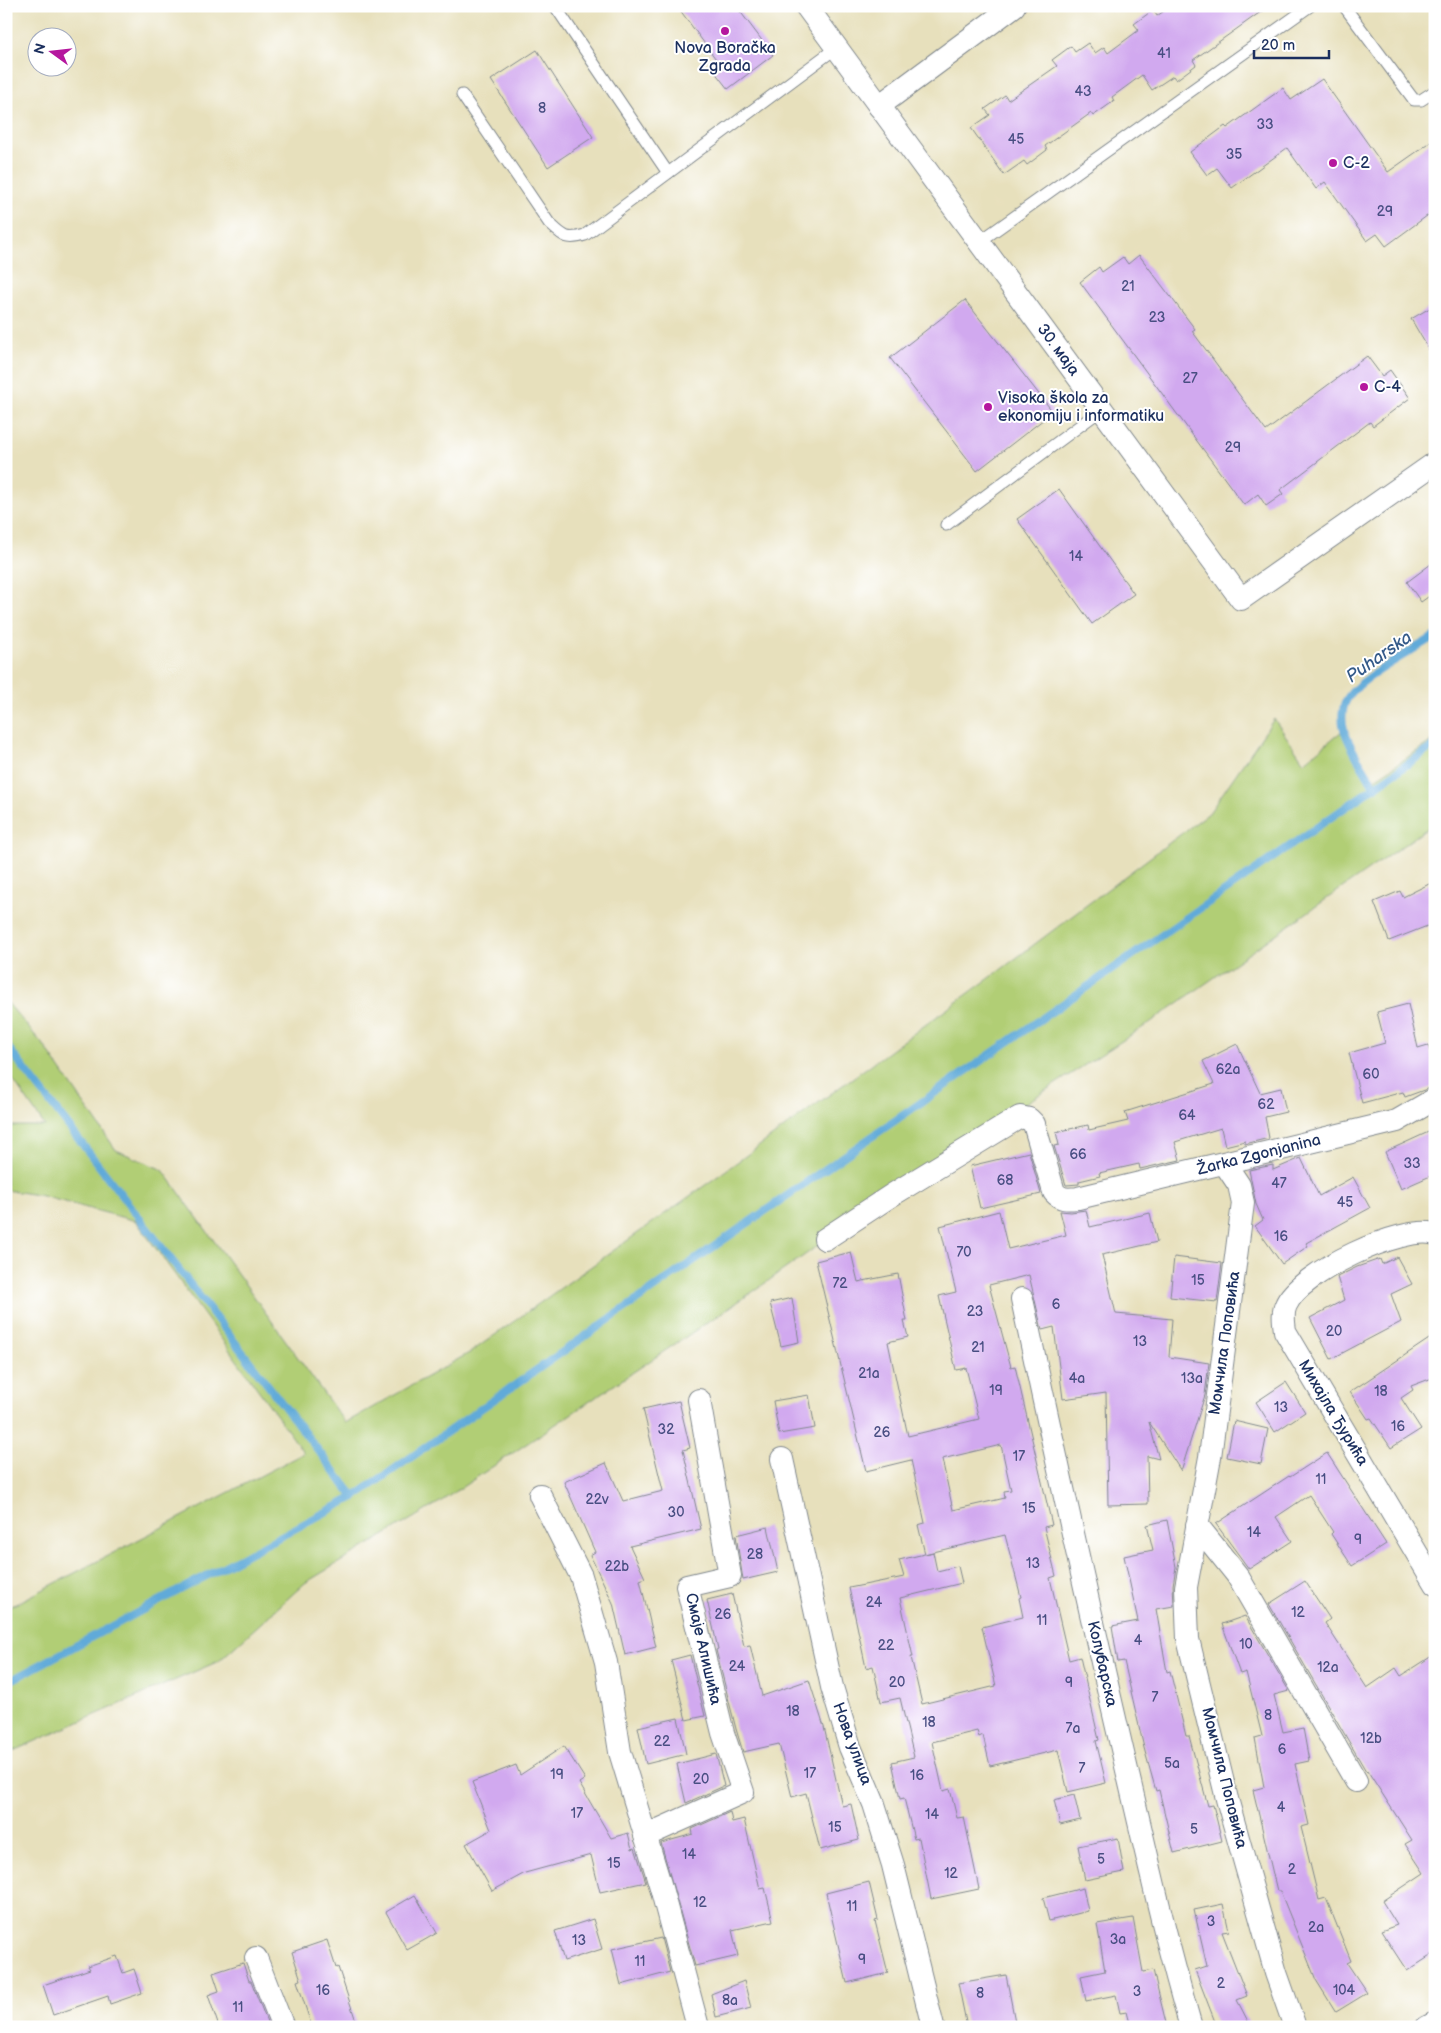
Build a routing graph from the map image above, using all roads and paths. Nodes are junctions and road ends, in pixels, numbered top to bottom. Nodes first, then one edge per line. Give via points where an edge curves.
1 (555, 6) edge
2 (806, 6) edge
3 (1014, 6) edge
4 (1310, 6) edge
5 (1344, 6) edge
6 (836, 48) junction
7 (1435, 91) edge
8 (462, 95) dead end
9 (879, 106) junction
10 (668, 172) junction
11 (979, 242) junction
12 (1102, 410) junction
13 (1435, 463) edge
14 (946, 525) dead end
15 (1435, 1099) edge
16 (1225, 1164) junction
17 (1435, 1234) edge
18 (825, 1239) dead end
19 (1022, 1299) dead end
20 (700, 1400) dead end
21 (782, 1459) dead end
22 (540, 1495) dead end
23 (1197, 1525) junction
24 (1435, 1584) edge
25 (1356, 1781) dead end
26 (646, 1836) junction
27 (256, 1958) dead end
28 (1435, 2022) edge
29 (283, 2027) edge
30 (698, 2027) edge
31 (933, 2027) edge
32 (1191, 2027) edge
33 (1296, 2027) edge
34 (1427, 2027) edge

1 - 10 lane
2 - 6 street, 30. маја
3 - 9 street
4 - 11 lane
5 - 7 lane via 1414,100 1422,100
6 - 9 street, 30. маја
6 - 10 lane
8 - 10 lane via 549,223 563,236 585,235
9 - 11 street, 30. маја
11 - 12 street, 30. маја
12 - 13 street, 30. маја via 1241,600
12 - 14 lane
15 - 16 street, Žarka Zgonjanina via 1397,1121
16 - 18 street, Žarka Zgonjanina via 1066,1199 1054,1192 1034,1124 1020,1117
16 - 23 street, Момчила Поповића via 1239,1186 1243,1203 1210,1457
17 - 24 street, Михајла Ђурића via 1427,1231 1393,1238 1345,1258 1314,1275 1295,1291 1283,1317 1285,1331
19 - 32 street, Колубарска via 1126,1767 1170,1956
20 - 26 street, Смаје Алишића via 730,1576 688,1586 723,1733 743,1792
21 - 31 street, Нова улица via 832,1686 850,1747 874,1804 893,1865
22 - 26 street via 581,1576 606,1662 620,1752
23 - 25 street via 1237,1575
23 - 33 street, Момчила Поповића via 1186,1587 1188,1639 1227,1799 1276,1973
26 - 30 street
27 - 29 street
28 - 34 street

